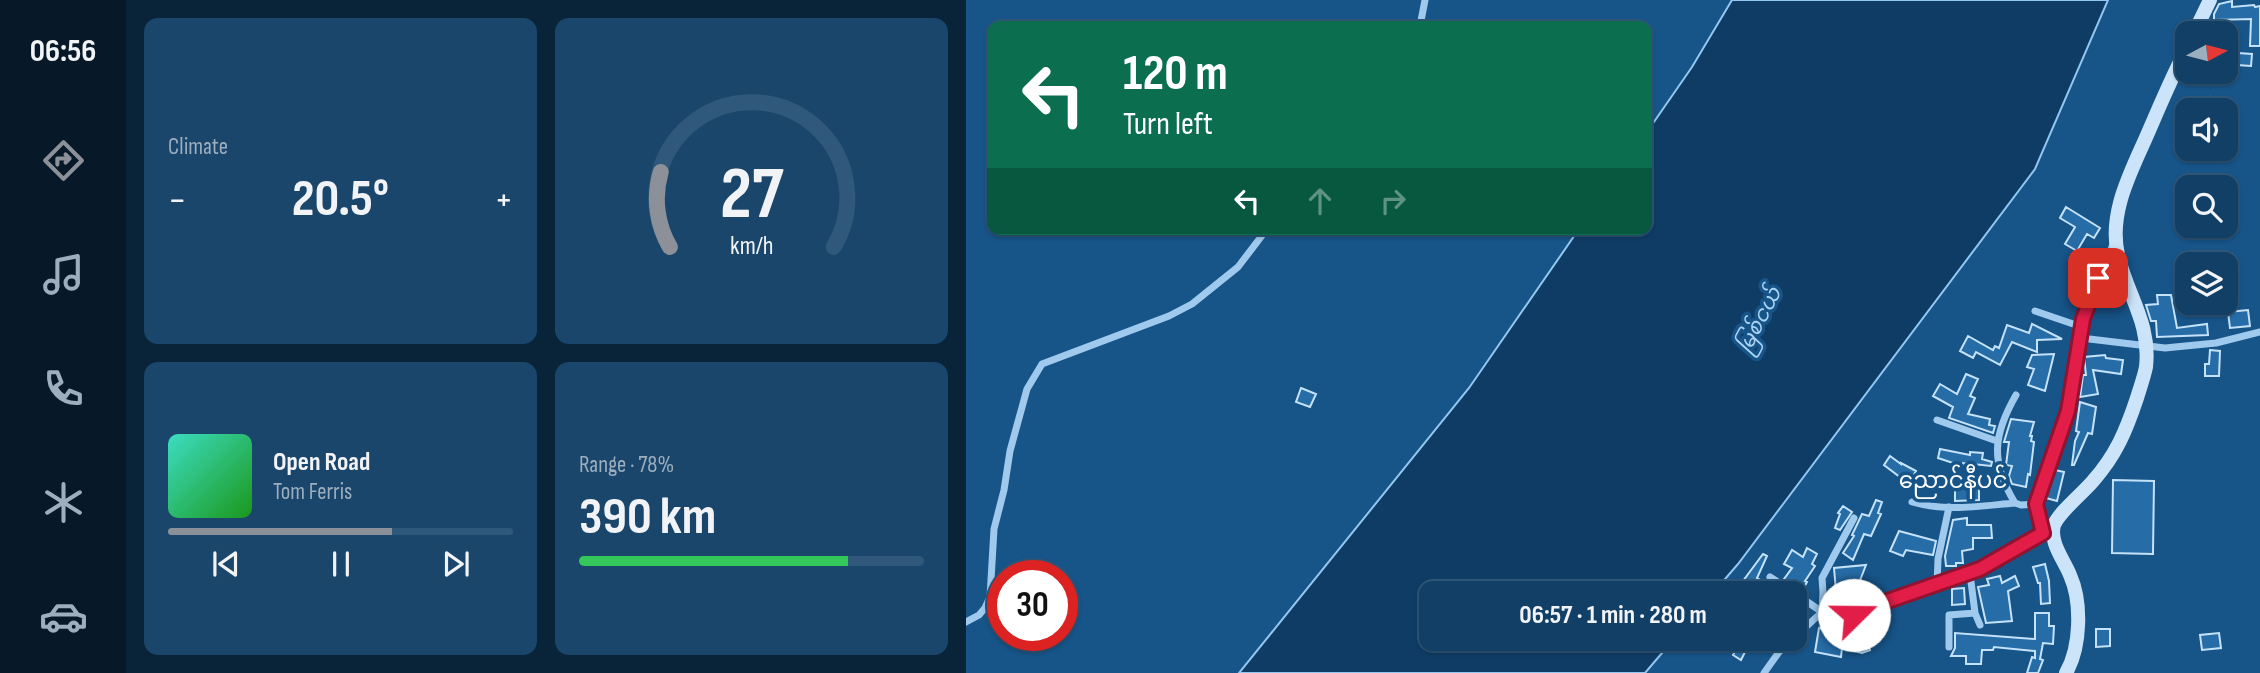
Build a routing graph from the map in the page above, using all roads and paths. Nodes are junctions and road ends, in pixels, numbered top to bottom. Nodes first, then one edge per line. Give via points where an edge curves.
1 (1425, 0) edge
2 (2210, 0) edge
3 (1421, 21) edge
4 (2200, 21) edge
5 (2175, 74) edge
6 (1262, 235) edge
7 (2116, 238) junction
8 (2035, 311) dead end
9 (2082, 327) junction
10 (2260, 332) edge
11 (2081, 338) junction
12 (2147, 346) junction
13 (2016, 395) dead end
14 (1937, 420) dead end
15 (1997, 441) junction
16 (1912, 502) dead end
17 (2015, 503) junction
18 (2036, 504) junction
19 (1949, 507) junction
20 (1854, 518) dead end
21 (2048, 531) junction
22 (1970, 574) junction
23 (1770, 577) dead end
24 (1776, 581) edge
25 (1937, 585) junction
26 (1807, 601) edge
27 (1822, 612) junction
28 (1975, 613) junction
29 (966, 622) edge
30 (1807, 625) edge
31 (1980, 625) dead end
32 (1949, 647) dead end
33 (1780, 651) edge
34 (2069, 672) edge
35 (1764, 673) edge

1 - 3 street
2 - 4 street
5 - 7 street via 2131,170
6 - 29 street via 1238,267 1199,300 1169,316 1046,361 1035,372 1013,440 994,529 990,597 979,615
7 - 9 street via 2090,296
7 - 12 street
8 - 9 street
9 - 11 street
10 - 12 street via 2205,345
11 - 12 street
11 - 18 street via 2068,411
12 - 21 street via 2146,368 2116,452
13 - 15 street
14 - 15 street
15 - 17 street via 2001,470
16 - 19 street
17 - 18 street
17 - 19 street
18 - 21 street
19 - 25 street
20 - 27 street via 1822,578
21 - 22 street
21 - 34 street via 2071,577 2077,617 2076,650
22 - 25 street
22 - 28 street
23 - 24 street
25 - 27 street via 1854,615
26 - 27 street
27 - 30 street
28 - 31 street
28 - 32 street via 1949,615
33 - 35 street

